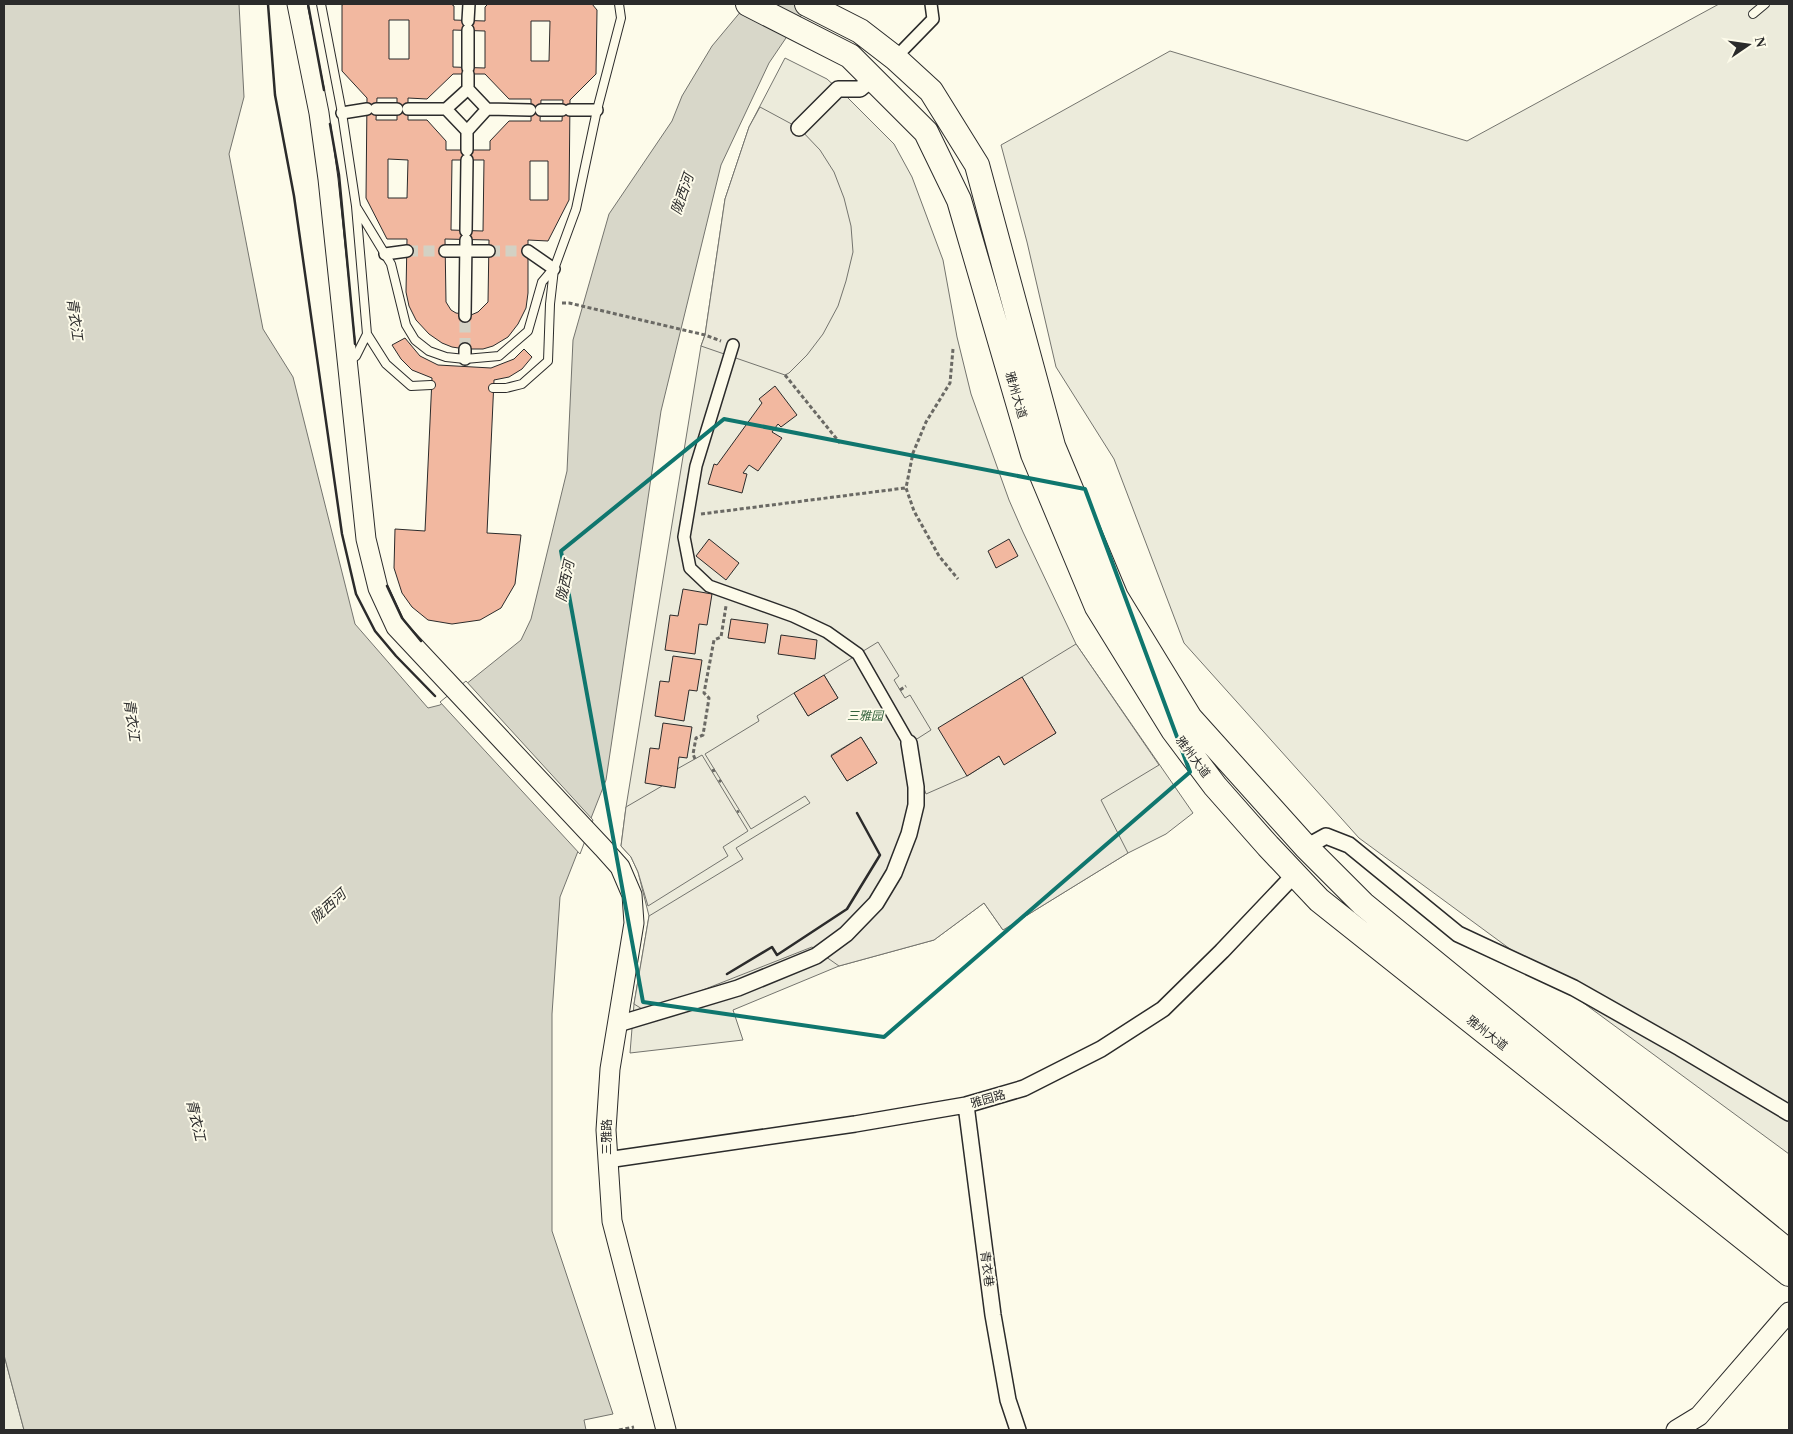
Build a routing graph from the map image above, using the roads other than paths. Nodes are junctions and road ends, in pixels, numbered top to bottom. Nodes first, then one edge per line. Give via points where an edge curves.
1 (297, 4) edge
2 (321, 4) edge
3 (468, 4) edge
4 (619, 4) edge
5 (748, 4) edge
6 (807, 4) edge
7 (931, 4) edge
8 (1765, 4) edge
9 (1753, 14) dead end
10 (894, 58) junction
11 (873, 78) junction
12 (468, 90) junction
13 (446, 109) junction
14 (487, 110) junction
15 (597, 110) junction
16 (342, 113) junction
17 (799, 128) dead end
18 (467, 131) junction
19 (356, 206) junction
20 (466, 241) junction
21 (407, 251) tunnel mouth
22 (445, 251) tunnel mouth
23 (489, 252) tunnel mouth
24 (528, 252) tunnel mouth
25 (385, 254) junction
26 (554, 269) junction
27 (465, 316) tunnel mouth
28 (367, 334) junction
29 (733, 345) dead end
30 (347, 363) junction
31 (431, 386) dead end
32 (493, 388) dead end
33 (909, 743) joint
34 (1306, 847) junction
35 (1295, 874) junction
36 (618, 1024) junction
37 (966, 1105) junction
38 (1789, 1113) edge
39 (607, 1160) junction
40 (1789, 1252) edge
41 (1789, 1274) edge
42 (1789, 1312) edge
43 (666, 1430) edge
44 (1018, 1430) edge
45 (1676, 1430) edge

1 - 30 street, 三雅路 via 321,122
2 - 16 lane
3 - 12 street
4 - 15 lane via 621,18
5 - 11 main road, 雅州大道 via 850,56
6 - 10 main road, 雅州大道 via 860,31
7 - 10 street via 933,19
8 - 9 lane
10 - 34 main road, 雅州大道 via 931,91 977,165 1053,446 1116,597 1190,718
11 - 17 street via 860,89 838,89
11 - 35 main road, 雅州大道 via 926,132 959,200 1033,454 1097,607 1173,730 1215,786
12 - 13 street
12 - 14 street
13 - 16 street via 372,109
13 - 18 street
14 - 15 street
14 - 18 street
15 - 26 lane via 576,209
16 - 19 lane
18 - 20 street
19 - 25 lane
19 - 28 lane
20 - 22 street
20 - 23 street
20 - 27 street
21 - 25 street
24 - 26 street
25 - 26 lane via 391,264 406,325 429,351 446,358 465,354 499,356 528,330 542,282
26 - 32 lane via 548,361 522,384
28 - 30 lane via 356,356
28 - 31 lane via 386,364 411,386
29 - 33 street via 696,466 684,537 690,568 709,586 792,616 827,632 858,654
30 - 36 street, 三雅路 via 366,538 378,588 396,627 620,867 632,895 634,923
33 - 36 street via 916,787 916,805 909,834 894,873 876,903 846,934 816,956 738,988
34 - 38 street via 1326,836 1349,845 1458,934 1574,988
34 - 40 main road, 雅州大道 via 1363,904
35 - 37 street, 雅园路 via 1164,1009 1101,1049 1024,1088
35 - 41 main road, 雅州大道 via 1319,900
36 - 39 street, 三雅路 via 610,1069
37 - 39 street, 雅园路
37 - 44 street, 青衣巷 via 994,1315 1008,1400
39 - 43 street, 三雅路 via 612,1221
42 - 45 street via 1699,1416

